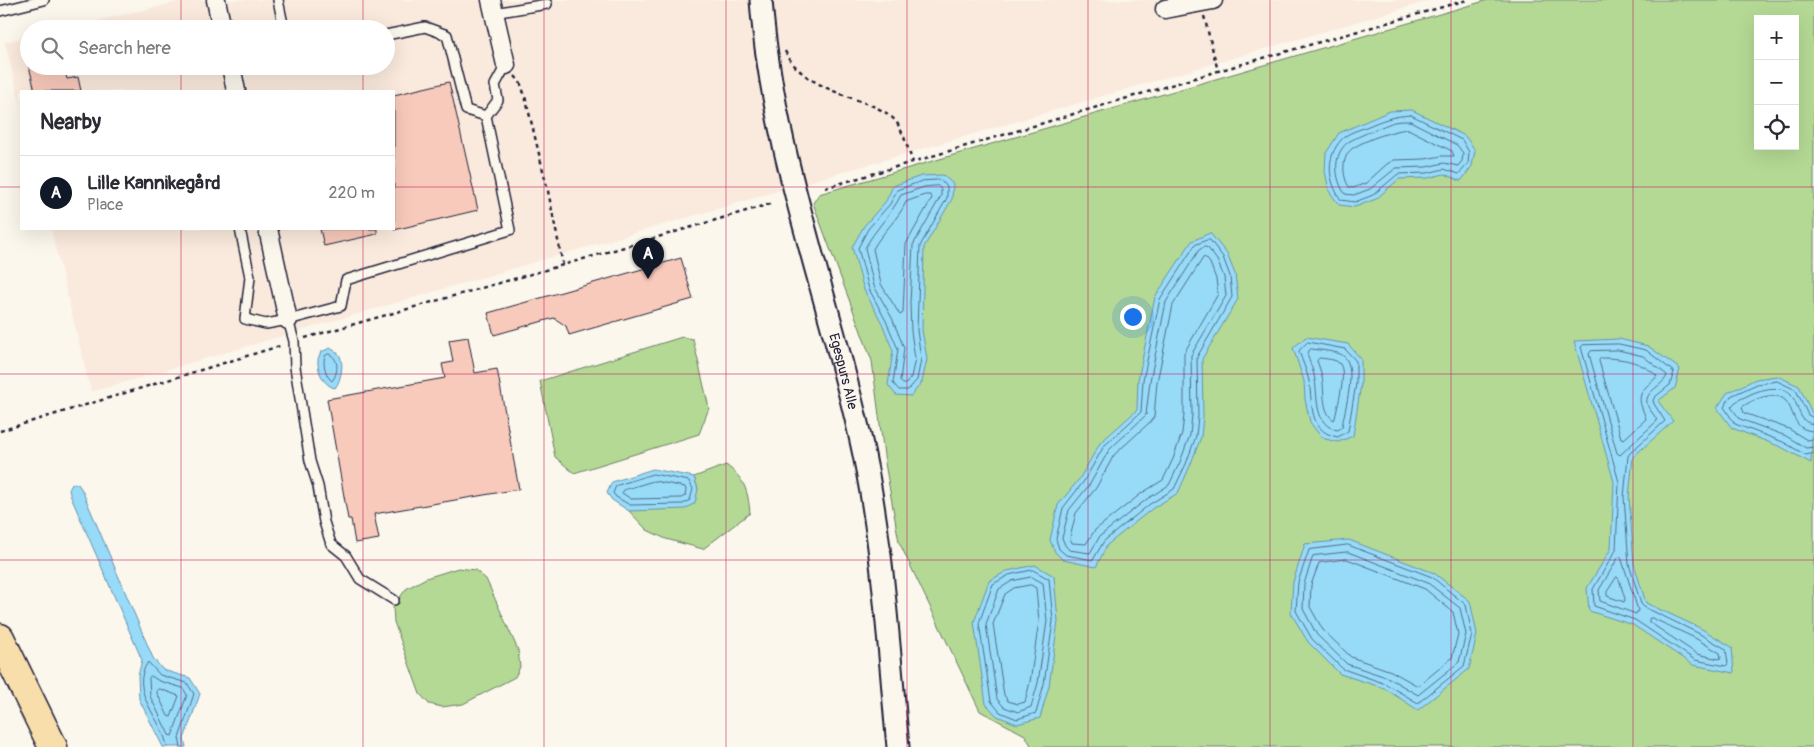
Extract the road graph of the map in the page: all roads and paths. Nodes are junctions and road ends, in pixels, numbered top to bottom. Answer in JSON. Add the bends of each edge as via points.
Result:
{"nodes":[{"id":1,"x":44,"y":0,"type":"edge"},
{"id":2,"x":216,"y":0,"type":"edge"},
{"id":3,"x":278,"y":0,"type":"edge"},
{"id":4,"x":761,"y":0,"type":"edge"},
{"id":5,"x":1467,"y":0,"type":"edge"},
{"id":6,"x":1201,"y":1,"type":"edge"},
{"id":7,"x":547,"y":4,"type":"dead end"},
{"id":8,"x":492,"y":7,"type":"edge"},
{"id":9,"x":1165,"y":9,"type":"dead end"},
{"id":10,"x":0,"y":11,"type":"edge"},
{"id":11,"x":220,"y":20,"type":"edge"},
{"id":12,"x":282,"y":20,"type":"edge"},
{"id":13,"x":395,"y":34,"type":"edge"},
{"id":14,"x":784,"y":49,"type":"dead end"},
{"id":15,"x":506,"y":65,"type":"junction"},
{"id":16,"x":1218,"y":71,"type":"junction"},
{"id":17,"x":232,"y":75,"type":"edge"},
{"id":18,"x":236,"y":90,"type":"edge"},
{"id":19,"x":486,"y":116,"type":"junction"},
{"id":20,"x":913,"y":162,"type":"junction"},
{"id":21,"x":825,"y":188,"type":"dead end"},
{"id":22,"x":770,"y":204,"type":"dead end"},
{"id":23,"x":240,"y":230,"type":"edge"},
{"id":24,"x":268,"y":230,"type":"edge"},
{"id":25,"x":563,"y":265,"type":"junction"},
{"id":26,"x":288,"y":320,"type":"junction"},
{"id":27,"x":294,"y":341,"type":"junction"},
{"id":28,"x":0,"y":431,"type":"edge"},
{"id":29,"x":394,"y":600,"type":"dead end"},
{"id":30,"x":0,"y":638,"type":"edge"},
{"id":31,"x":52,"y":747,"type":"edge"},
{"id":32,"x":898,"y":747,"type":"edge"}],
"edges":[{"from":1,"to":10,"type":"lane"},
{"from":2,"to":11,"type":"street"},
{"from":3,"to":12,"type":"lane"},
{"from":4,"to":32,"type":"street","name":"Egespurs Alle","via":[[782,134],[862,445],[884,594]]},
{"from":5,"to":16,"type":"path"},
{"from":6,"to":9,"type":"street"},
{"from":6,"to":16,"type":"path"},
{"from":7,"to":8,"type":"lane"},
{"from":8,"to":15,"type":"street"},
{"from":13,"to":19,"type":"lane","via":[[425,27],[447,35],[466,110]]},
{"from":14,"to":20,"type":"path","via":[[790,61],[804,75],[882,110],[897,122]]},
{"from":15,"to":19,"type":"lane","via":[[495,85],[498,100]]},
{"from":15,"to":25,"type":"path","via":[[520,82],[525,96]]},
{"from":16,"to":20,"type":"path"},
{"from":17,"to":18,"type":"street"},
{"from":19,"to":26,"type":"lane","via":[[510,230],[346,280],[341,306]]},
{"from":20,"to":21,"type":"path"},
{"from":22,"to":25,"type":"path"},
{"from":23,"to":26,"type":"lane","via":[[250,277],[245,320],[266,324]]},
{"from":24,"to":26,"type":"street"},
{"from":25,"to":27,"type":"path"},
{"from":26,"to":27,"type":"lane"},
{"from":27,"to":28,"type":"path"},
{"from":27,"to":29,"type":"lane","via":[[309,452],[331,544],[346,556],[360,579]]},
{"from":30,"to":31,"type":"highway"}]}
